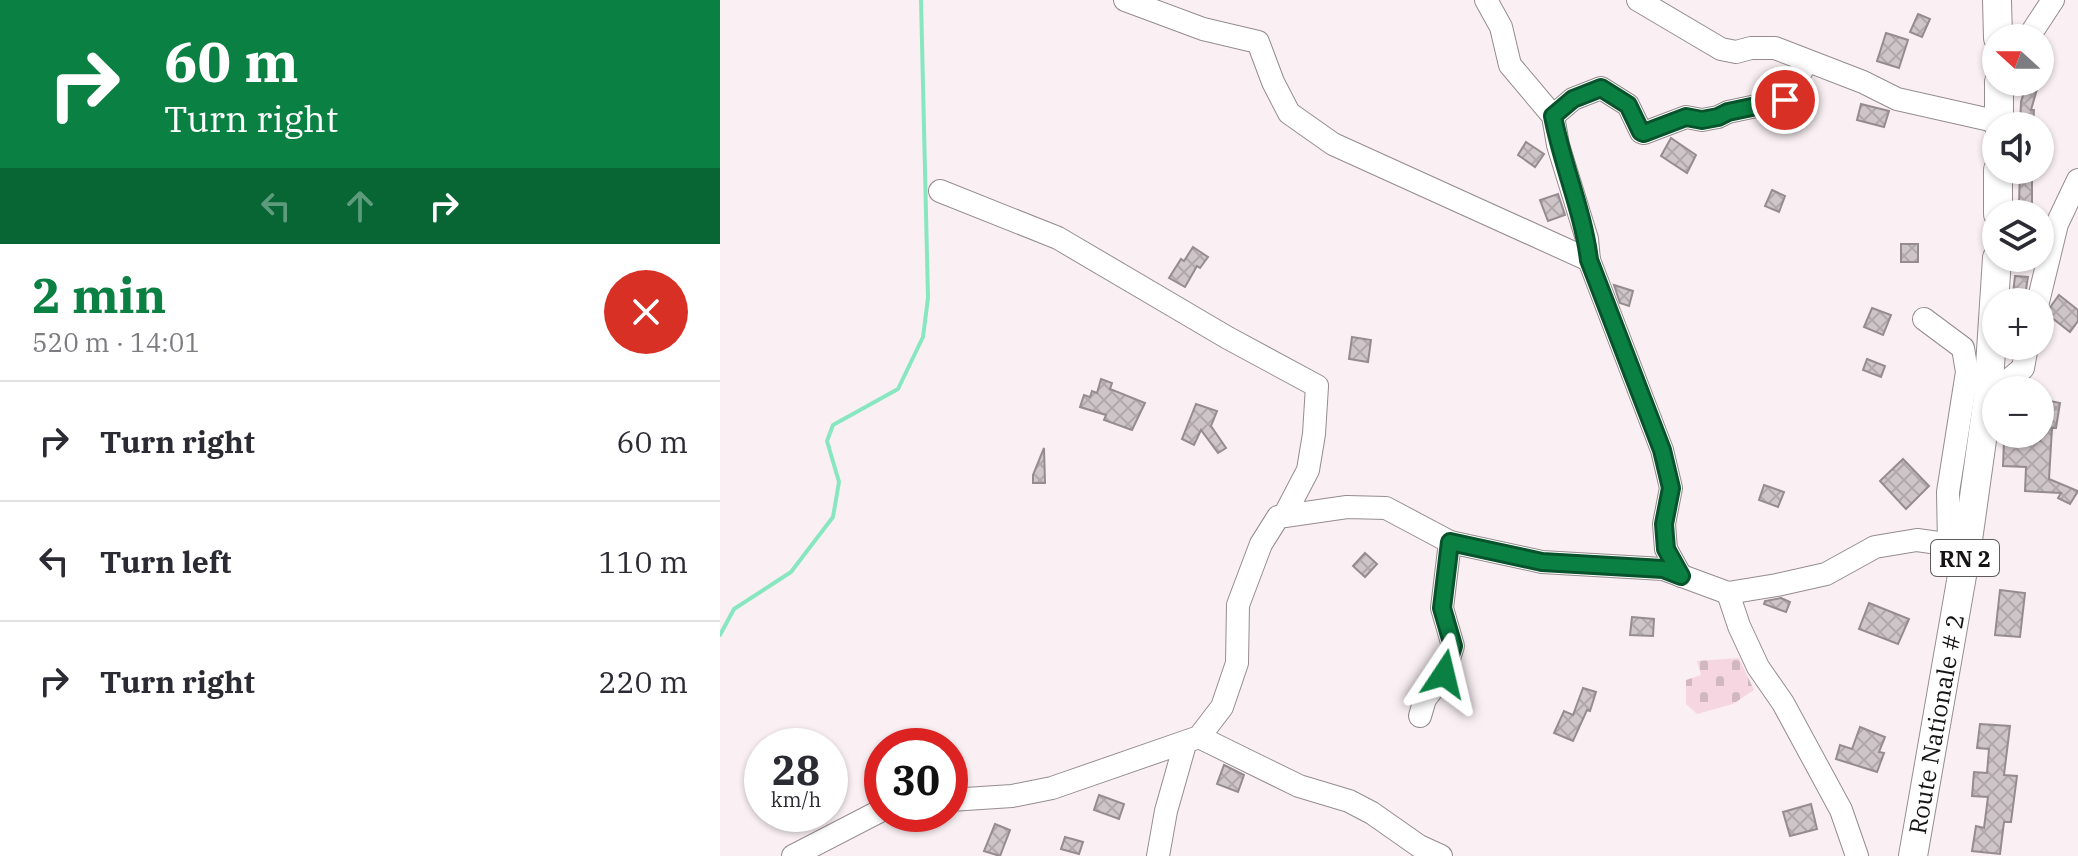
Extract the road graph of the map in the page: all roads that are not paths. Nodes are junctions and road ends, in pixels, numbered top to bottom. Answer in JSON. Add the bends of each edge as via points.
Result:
{"nodes":[{"id":1,"x":1125,"y":0,"type":"edge"},
{"id":2,"x":1486,"y":0,"type":"edge"},
{"id":3,"x":1638,"y":0,"type":"edge"},
{"id":4,"x":1997,"y":0,"type":"edge"},
{"id":5,"x":2053,"y":0,"type":"edge"},
{"id":6,"x":1998,"y":24,"type":"edge"},
{"id":7,"x":2037,"y":24,"type":"edge"},
{"id":8,"x":1807,"y":61,"type":"junction"},
{"id":9,"x":1553,"y":116,"type":"junction"},
{"id":10,"x":1982,"y":120,"type":"edge"},
{"id":11,"x":2078,"y":180,"type":"edge"},
{"id":12,"x":940,"y":191,"type":"dead end"},
{"id":13,"x":1589,"y":260,"type":"junction"},
{"id":14,"x":1997,"y":272,"type":"edge"},
{"id":15,"x":2041,"y":288,"type":"edge"},
{"id":16,"x":1924,"y":319,"type":"dead end"},
{"id":17,"x":2024,"y":360,"type":"edge"},
{"id":18,"x":1994,"y":376,"type":"edge"},
{"id":19,"x":2014,"y":376,"type":"edge"},
{"id":20,"x":1982,"y":444,"type":"edge"},
{"id":21,"x":1284,"y":516,"type":"junction"},
{"id":22,"x":1450,"y":542,"type":"junction"},
{"id":23,"x":1958,"y":546,"type":"junction"},
{"id":24,"x":1681,"y":576,"type":"junction"},
{"id":25,"x":1728,"y":593,"type":"junction"},
{"id":26,"x":1420,"y":716,"type":"dead end"},
{"id":27,"x":1192,"y":740,"type":"junction"},
{"id":28,"x":968,"y":799,"type":"edge"},
{"id":29,"x":864,"y":819,"type":"edge"},
{"id":30,"x":793,"y":856,"type":"edge"},
{"id":31,"x":1158,"y":856,"type":"edge"},
{"id":32,"x":1441,"y":856,"type":"edge"},
{"id":33,"x":1857,"y":856,"type":"edge"},
{"id":34,"x":1913,"y":856,"type":"edge"}],
"edges":[{"from":1,"to":13,"type":"street","via":[[1203,29],[1258,42],[1289,113],[1333,144]]},
{"from":2,"to":9,"type":"street","via":[[1501,27],[1510,65]]},
{"from":3,"to":8,"type":"street","via":[[1721,49],[1775,48]]},
{"from":4,"to":6,"type":"main road"},
{"from":5,"to":7,"type":"street"},
{"from":8,"to":9,"type":"street","via":[[1785,100],[1718,117],[1686,117],[1644,133],[1628,105],[1601,88],[1573,99]]},
{"from":8,"to":10,"type":"street","via":[[1897,99]]},
{"from":9,"to":13,"type":"street"},
{"from":11,"to":15,"type":"street","via":[[2057,224]]},
{"from":12,"to":21,"type":"street","via":[[1058,238],[1317,386],[1308,470]]},
{"from":13,"to":24,"type":"street","via":[[1662,450],[1671,488],[1664,524],[1666,549]]},
{"from":14,"to":18,"type":"main road","name":"Route Nationale # 2","number":"RN 2"},
{"from":16,"to":23,"type":"street","via":[[1963,348],[1967,372],[1948,492]]},
{"from":17,"to":19,"type":"street"},
{"from":20,"to":23,"type":"main road","name":"Route Nationale # 2","number":"RN 2"},
{"from":21,"to":22,"type":"street","via":[[1347,507],[1386,508]]},
{"from":21,"to":27,"type":"street","via":[[1278,517],[1261,544],[1238,605],[1237,663],[1222,707]]},
{"from":22,"to":24,"type":"street","via":[[1542,562],[1663,569]]},
{"from":22,"to":26,"type":"street","via":[[1442,608],[1453,646]]},
{"from":23,"to":25,"type":"street","via":[[1917,540],[1875,547],[1826,574]]},
{"from":23,"to":34,"type":"main road","name":"Route Nationale # 2","number":"RN 2"},
{"from":24,"to":25,"type":"street"},
{"from":25,"to":33,"type":"street","via":[[1758,667],[1841,810]]},
{"from":27,"to":28,"type":"street","via":[[1052,788]]},
{"from":27,"to":31,"type":"street"},
{"from":27,"to":32,"type":"street","via":[[1299,786],[1349,801]]},
{"from":29,"to":30,"type":"street"}]}
